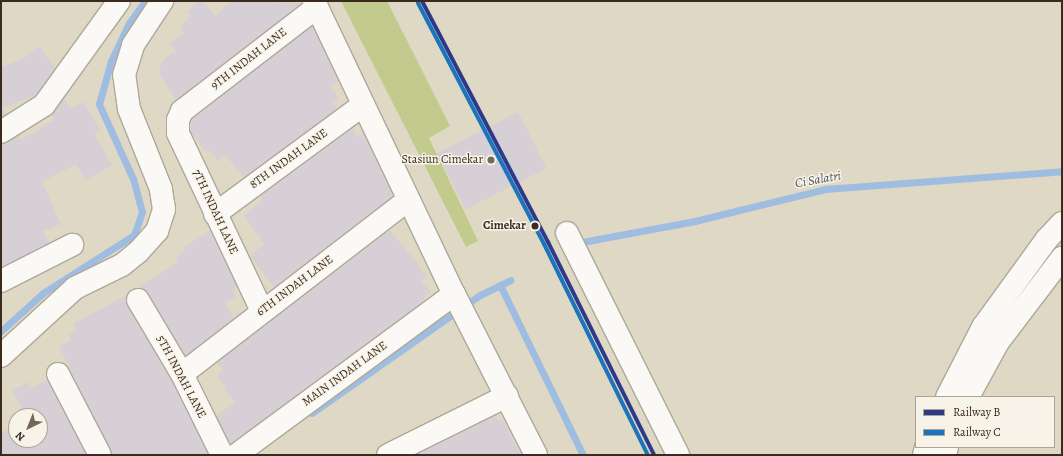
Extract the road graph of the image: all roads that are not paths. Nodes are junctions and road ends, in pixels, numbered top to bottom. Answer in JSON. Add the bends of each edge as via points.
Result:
{"nodes":[{"id":1,"x":119,"y":1,"type":"edge"},
{"id":2,"x":162,"y":1,"type":"edge"},
{"id":3,"x":315,"y":4,"type":"edge"},
{"id":4,"x":363,"y":105,"type":"junction"},
{"id":5,"x":182,"y":111,"type":"joint"},
{"id":6,"x":1,"y":132,"type":"edge"},
{"id":7,"x":408,"y":200,"type":"junction"},
{"id":8,"x":215,"y":214,"type":"junction"},
{"id":9,"x":1062,"y":223,"type":"edge"},
{"id":10,"x":568,"y":233,"type":"dead end"},
{"id":11,"x":72,"y":245,"type":"dead end"},
{"id":12,"x":1062,"y":258,"type":"edge"},
{"id":13,"x":1,"y":281,"type":"edge"},
{"id":14,"x":454,"y":295,"type":"junction"},
{"id":15,"x":138,"y":300,"type":"dead end"},
{"id":16,"x":262,"y":311,"type":"junction"},
{"id":17,"x":1,"y":356,"type":"edge"},
{"id":18,"x":58,"y":374,"type":"dead end"},
{"id":19,"x":182,"y":374,"type":"junction"},
{"id":20,"x":507,"y":396,"type":"junction"},
{"id":21,"x":947,"y":396,"type":"edge"},
{"id":22,"x":969,"y":396,"type":"edge"},
{"id":23,"x":418,"y":448,"type":"edge"},
{"id":24,"x":100,"y":455,"type":"edge"},
{"id":25,"x":222,"y":455,"type":"edge"},
{"id":26,"x":236,"y":455,"type":"edge"},
{"id":27,"x":388,"y":455,"type":"edge"},
{"id":28,"x":536,"y":455,"type":"edge"},
{"id":29,"x":678,"y":455,"type":"edge"}],
"edges":[{"from":1,"to":6,"type":"street","via":[[44,105]]},
{"from":2,"to":17,"type":"street","via":[[133,45],[124,75],[129,109],[161,188],[164,209],[157,231],[139,252],[122,265],[75,288]]},
{"from":3,"to":4,"type":"street"},
{"from":3,"to":5,"type":"street","name":"9TH INDAH LANE"},
{"from":4,"to":7,"type":"street"},
{"from":4,"to":8,"type":"street","name":"8TH INDAH LANE"},
{"from":5,"to":8,"type":"street","name":"7TH INDAH LANE","via":[[178,133]]},
{"from":7,"to":14,"type":"street"},
{"from":7,"to":16,"type":"street","name":"6TH INDAH LANE"},
{"from":8,"to":16,"type":"street","name":"7TH INDAH LANE"},
{"from":9,"to":21,"type":"street","via":[[1047,239],[983,327]]},
{"from":10,"to":29,"type":"street"},
{"from":11,"to":13,"type":"street"},
{"from":12,"to":22,"type":"street","via":[[998,342]]},
{"from":14,"to":20,"type":"street"},
{"from":14,"to":26,"type":"street","name":"MAIN INDAH LANE"},
{"from":15,"to":19,"type":"street","name":"5TH INDAH LANE"},
{"from":16,"to":19,"type":"street","name":"6TH INDAH LANE"},
{"from":18,"to":24,"type":"street"},
{"from":19,"to":25,"type":"street","name":"5TH INDAH LANE"},
{"from":20,"to":23,"type":"street"},
{"from":20,"to":28,"type":"street"},
{"from":23,"to":27,"type":"street"}]}
